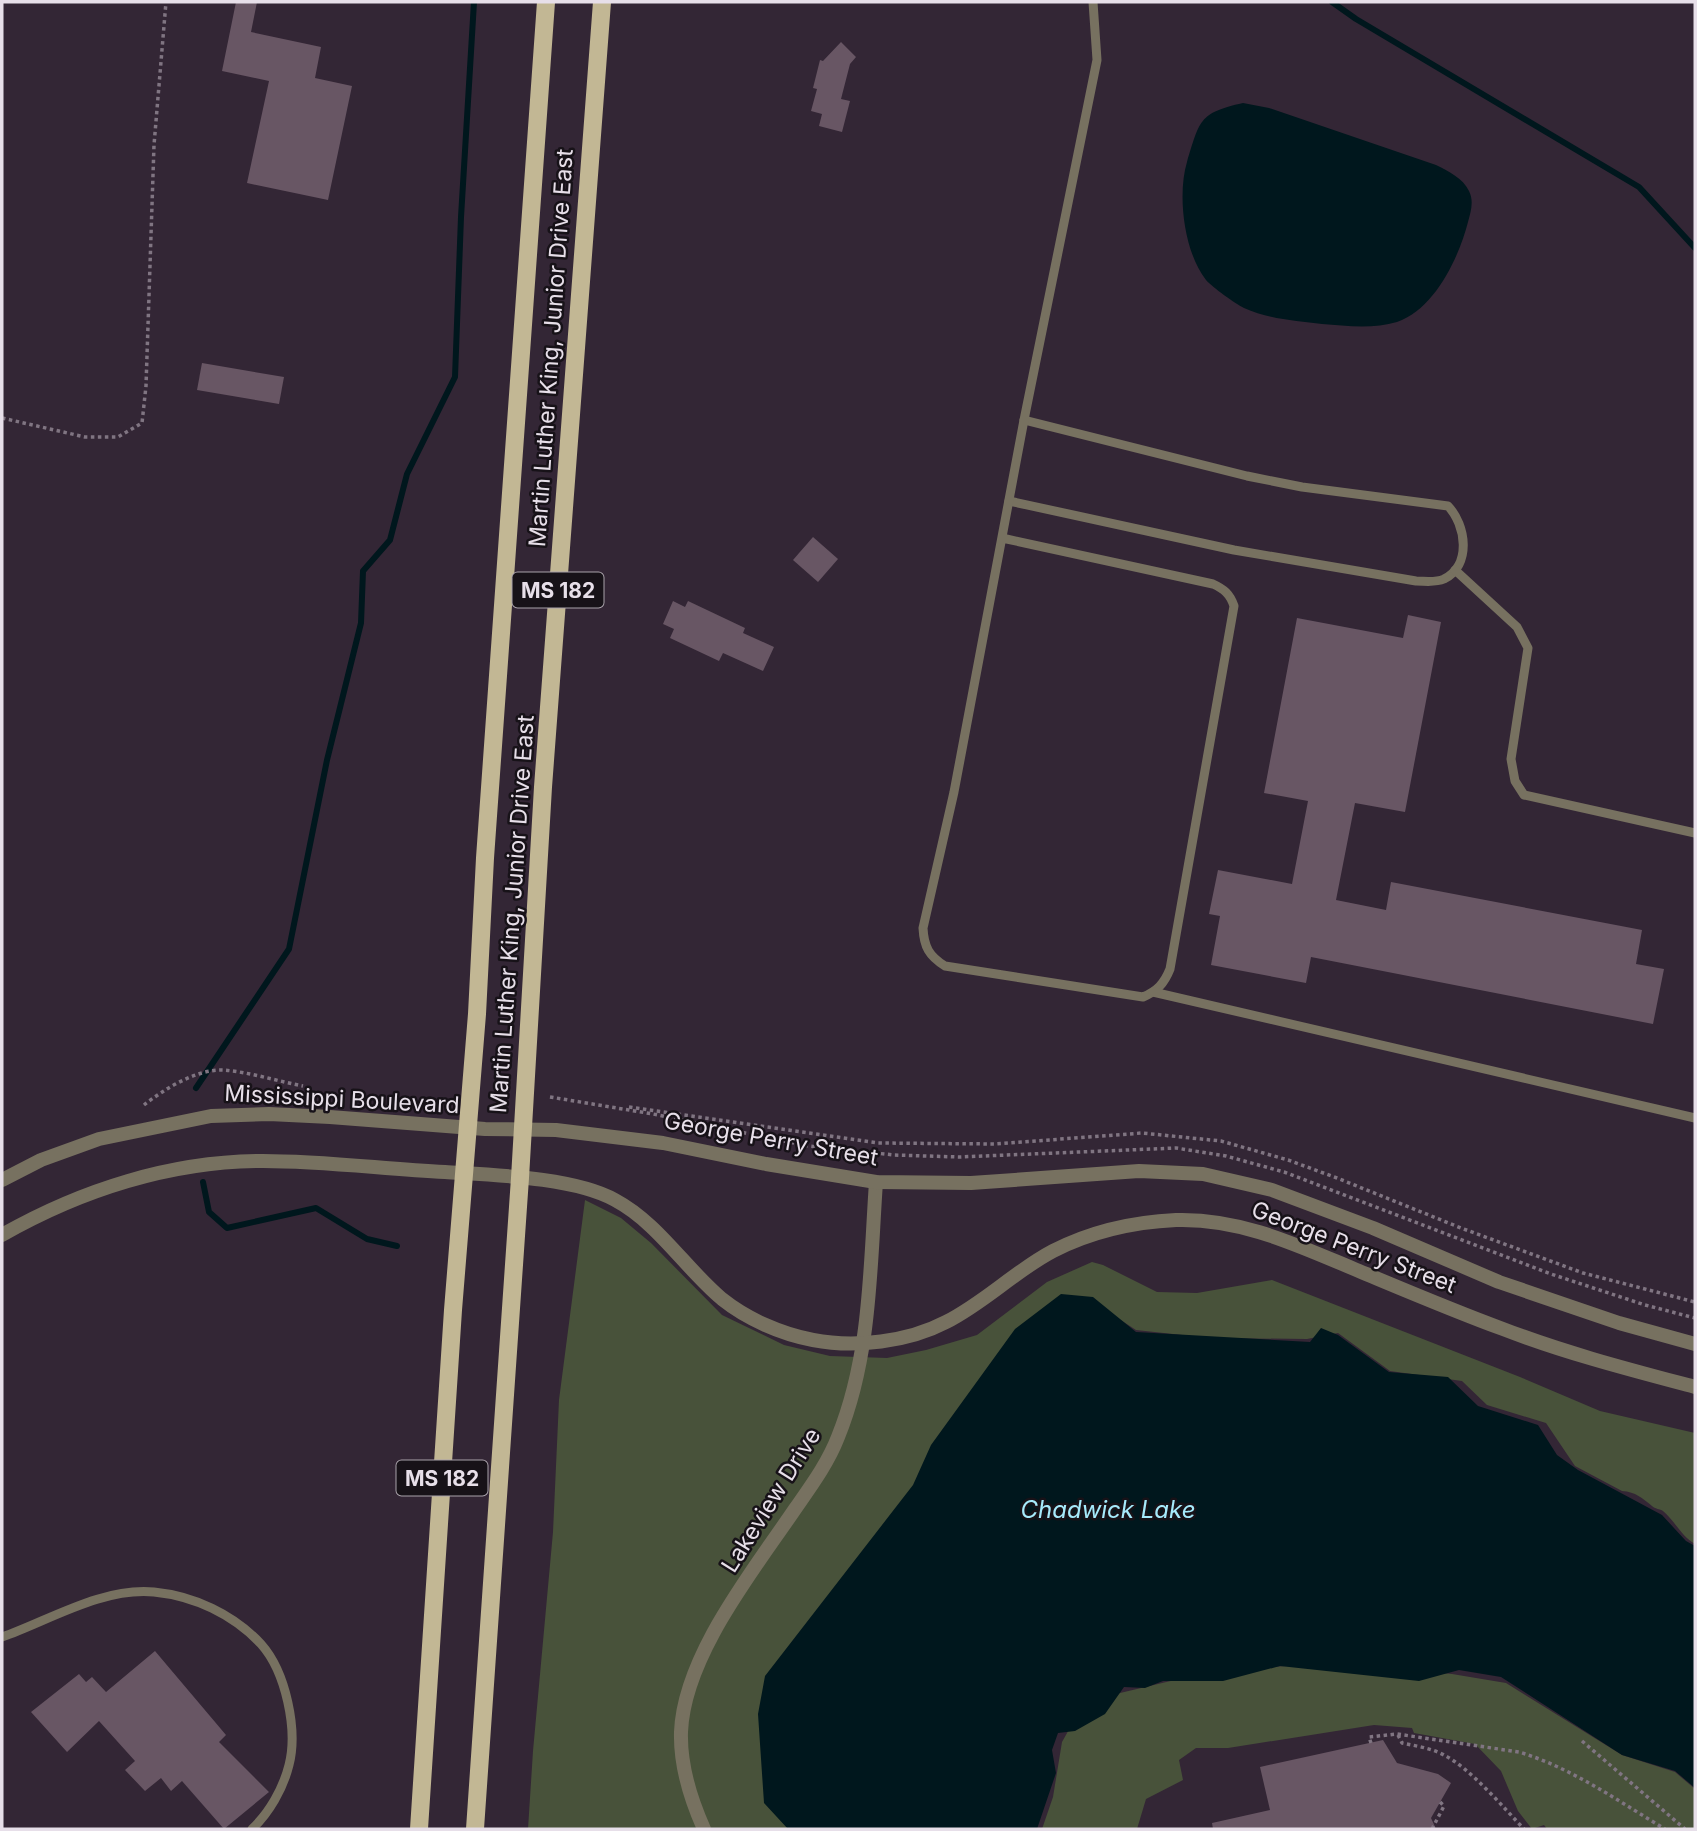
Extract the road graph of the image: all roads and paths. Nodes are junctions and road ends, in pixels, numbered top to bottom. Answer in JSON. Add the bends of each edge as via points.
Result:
{"nodes":[{"id":1,"x":166,"y":2,"type":"edge"},
{"id":2,"x":546,"y":2,"type":"edge"},
{"id":3,"x":602,"y":2,"type":"edge"},
{"id":4,"x":1093,"y":2,"type":"edge"},
{"id":5,"x":2,"y":418,"type":"edge"},
{"id":6,"x":1024,"y":420,"type":"junction"},
{"id":7,"x":1009,"y":501,"type":"junction"},
{"id":8,"x":1002,"y":538,"type":"junction"},
{"id":9,"x":1454,"y":570,"type":"junction"},
{"id":10,"x":1695,"y":833,"type":"edge"},
{"id":11,"x":1153,"y":992,"type":"junction"},
{"id":12,"x":303,"y":1086,"type":"dead end"},
{"id":13,"x":144,"y":1105,"type":"dead end"},
{"id":14,"x":1695,"y":1118,"type":"edge"},
{"id":15,"x":467,"y":1127,"type":"junction"},
{"id":16,"x":523,"y":1128,"type":"junction"},
{"id":17,"x":465,"y":1174,"type":"junction"},
{"id":18,"x":520,"y":1178,"type":"junction"},
{"id":19,"x":2,"y":1180,"type":"edge"},
{"id":20,"x":876,"y":1182,"type":"junction"},
{"id":21,"x":2,"y":1235,"type":"edge"},
{"id":22,"x":865,"y":1342,"type":"junction"},
{"id":23,"x":1695,"y":1344,"type":"edge"},
{"id":24,"x":1695,"y":1387,"type":"edge"},
{"id":25,"x":2,"y":1637,"type":"edge"},
{"id":26,"x":1397,"y":1734,"type":"junction"},
{"id":27,"x":1582,"y":1741,"type":"dead end"},
{"id":28,"x":1371,"y":1743,"type":"dead end"},
{"id":29,"x":1440,"y":1802,"type":"dead end"},
{"id":30,"x":252,"y":1829,"type":"edge"},
{"id":31,"x":419,"y":1829,"type":"edge"},
{"id":32,"x":475,"y":1829,"type":"edge"},
{"id":33,"x":704,"y":1829,"type":"edge"},
{"id":34,"x":1432,"y":1829,"type":"edge"},
{"id":35,"x":1524,"y":1829,"type":"edge"},
{"id":36,"x":1665,"y":1829,"type":"edge"},
{"id":37,"x":1685,"y":1829,"type":"edge"}],
"edges":[{"from":1,"to":5,"type":"path","via":[[154,145],[142,423],[118,437],[85,437]]},
{"from":2,"to":15,"type":"main road","name":"Martin Luther King, Junior Drive East","number":"MS 182"},
{"from":3,"to":16,"type":"main road","name":"Martin Luther King, Junior Drive East","number":"MS 182","via":[[543,788]]},
{"from":4,"to":6,"type":"lane","via":[[1097,61]]},
{"from":6,"to":7,"type":"lane"},
{"from":6,"to":9,"type":"lane","via":[[1261,479],[1448,506],[1464,533]]},
{"from":7,"to":8,"type":"lane"},
{"from":7,"to":9,"type":"lane","via":[[1234,550],[1416,580],[1444,579]]},
{"from":8,"to":11,"type":"lane","via":[[1213,584],[1223,588],[1234,606],[1170,969],[1165,982]]},
{"from":8,"to":11,"type":"lane","via":[[923,928],[924,946],[945,965],[1143,997]]},
{"from":9,"to":10,"type":"lane","via":[[1517,627],[1528,648],[1511,760],[1515,781],[1524,795]]},
{"from":11,"to":14,"type":"lane"},
{"from":12,"to":13,"type":"path","via":[[220,1070],[183,1080]]},
{"from":15,"to":16,"type":"street","name":"Mississippi Boulevard"},
{"from":15,"to":17,"type":"main road","name":"Martin Luther King, Junior Drive East","number":"MS 182"},
{"from":15,"to":19,"type":"street","name":"Mississippi Boulevard","via":[[317,1116],[211,1116],[99,1139]]},
{"from":16,"to":18,"type":"main road","name":"Martin Luther King, Junior Drive East","number":"MS 182"},
{"from":16,"to":20,"type":"street","name":"George Perry Street","via":[[663,1143]]},
{"from":17,"to":18,"type":"street"},
{"from":17,"to":21,"type":"street","via":[[262,1161],[219,1164],[159,1172],[98,1190],[34,1216]]},
{"from":17,"to":31,"type":"main road","name":"Martin Luther King, Junior Drive East","number":"MS 182"},
{"from":18,"to":22,"type":"street","name":"George Perry Street","via":[[585,1188],[628,1207],[720,1298],[772,1328],[814,1340]]},
{"from":18,"to":32,"type":"main road","name":"Martin Luther King, Junior Drive East","number":"MS 182"},
{"from":20,"to":22,"type":"street","name":"Lakeview Drive"},
{"from":20,"to":23,"type":"street","name":"George Perry Street","via":[[971,1183],[1139,1171],[1239,1181],[1373,1228],[1499,1282],[1619,1324]]},
{"from":22,"to":24,"type":"street","name":"George Perry Street","via":[[908,1337],[948,1321],[1031,1263],[1078,1239],[1151,1223],[1206,1221],[1275,1236],[1507,1331]]},
{"from":22,"to":33,"type":"street","name":"Lakeview Drive","via":[[855,1388],[830,1456],[723,1617],[694,1672],[681,1733],[692,1802]]},
{"from":25,"to":30,"type":"lane","via":[[66,1609],[151,1591],[188,1598],[231,1618],[262,1646],[280,1677],[292,1721],[289,1765],[275,1799]]},
{"from":26,"to":28,"type":"path","via":[[1369,1737]]},
{"from":26,"to":35,"type":"path","via":[[1402,1743],[1445,1755]]},
{"from":26,"to":36,"type":"path","via":[[1519,1752],[1559,1766]]},
{"from":27,"to":37,"type":"path"},
{"from":29,"to":34,"type":"path","via":[[1444,1805]]}]}
